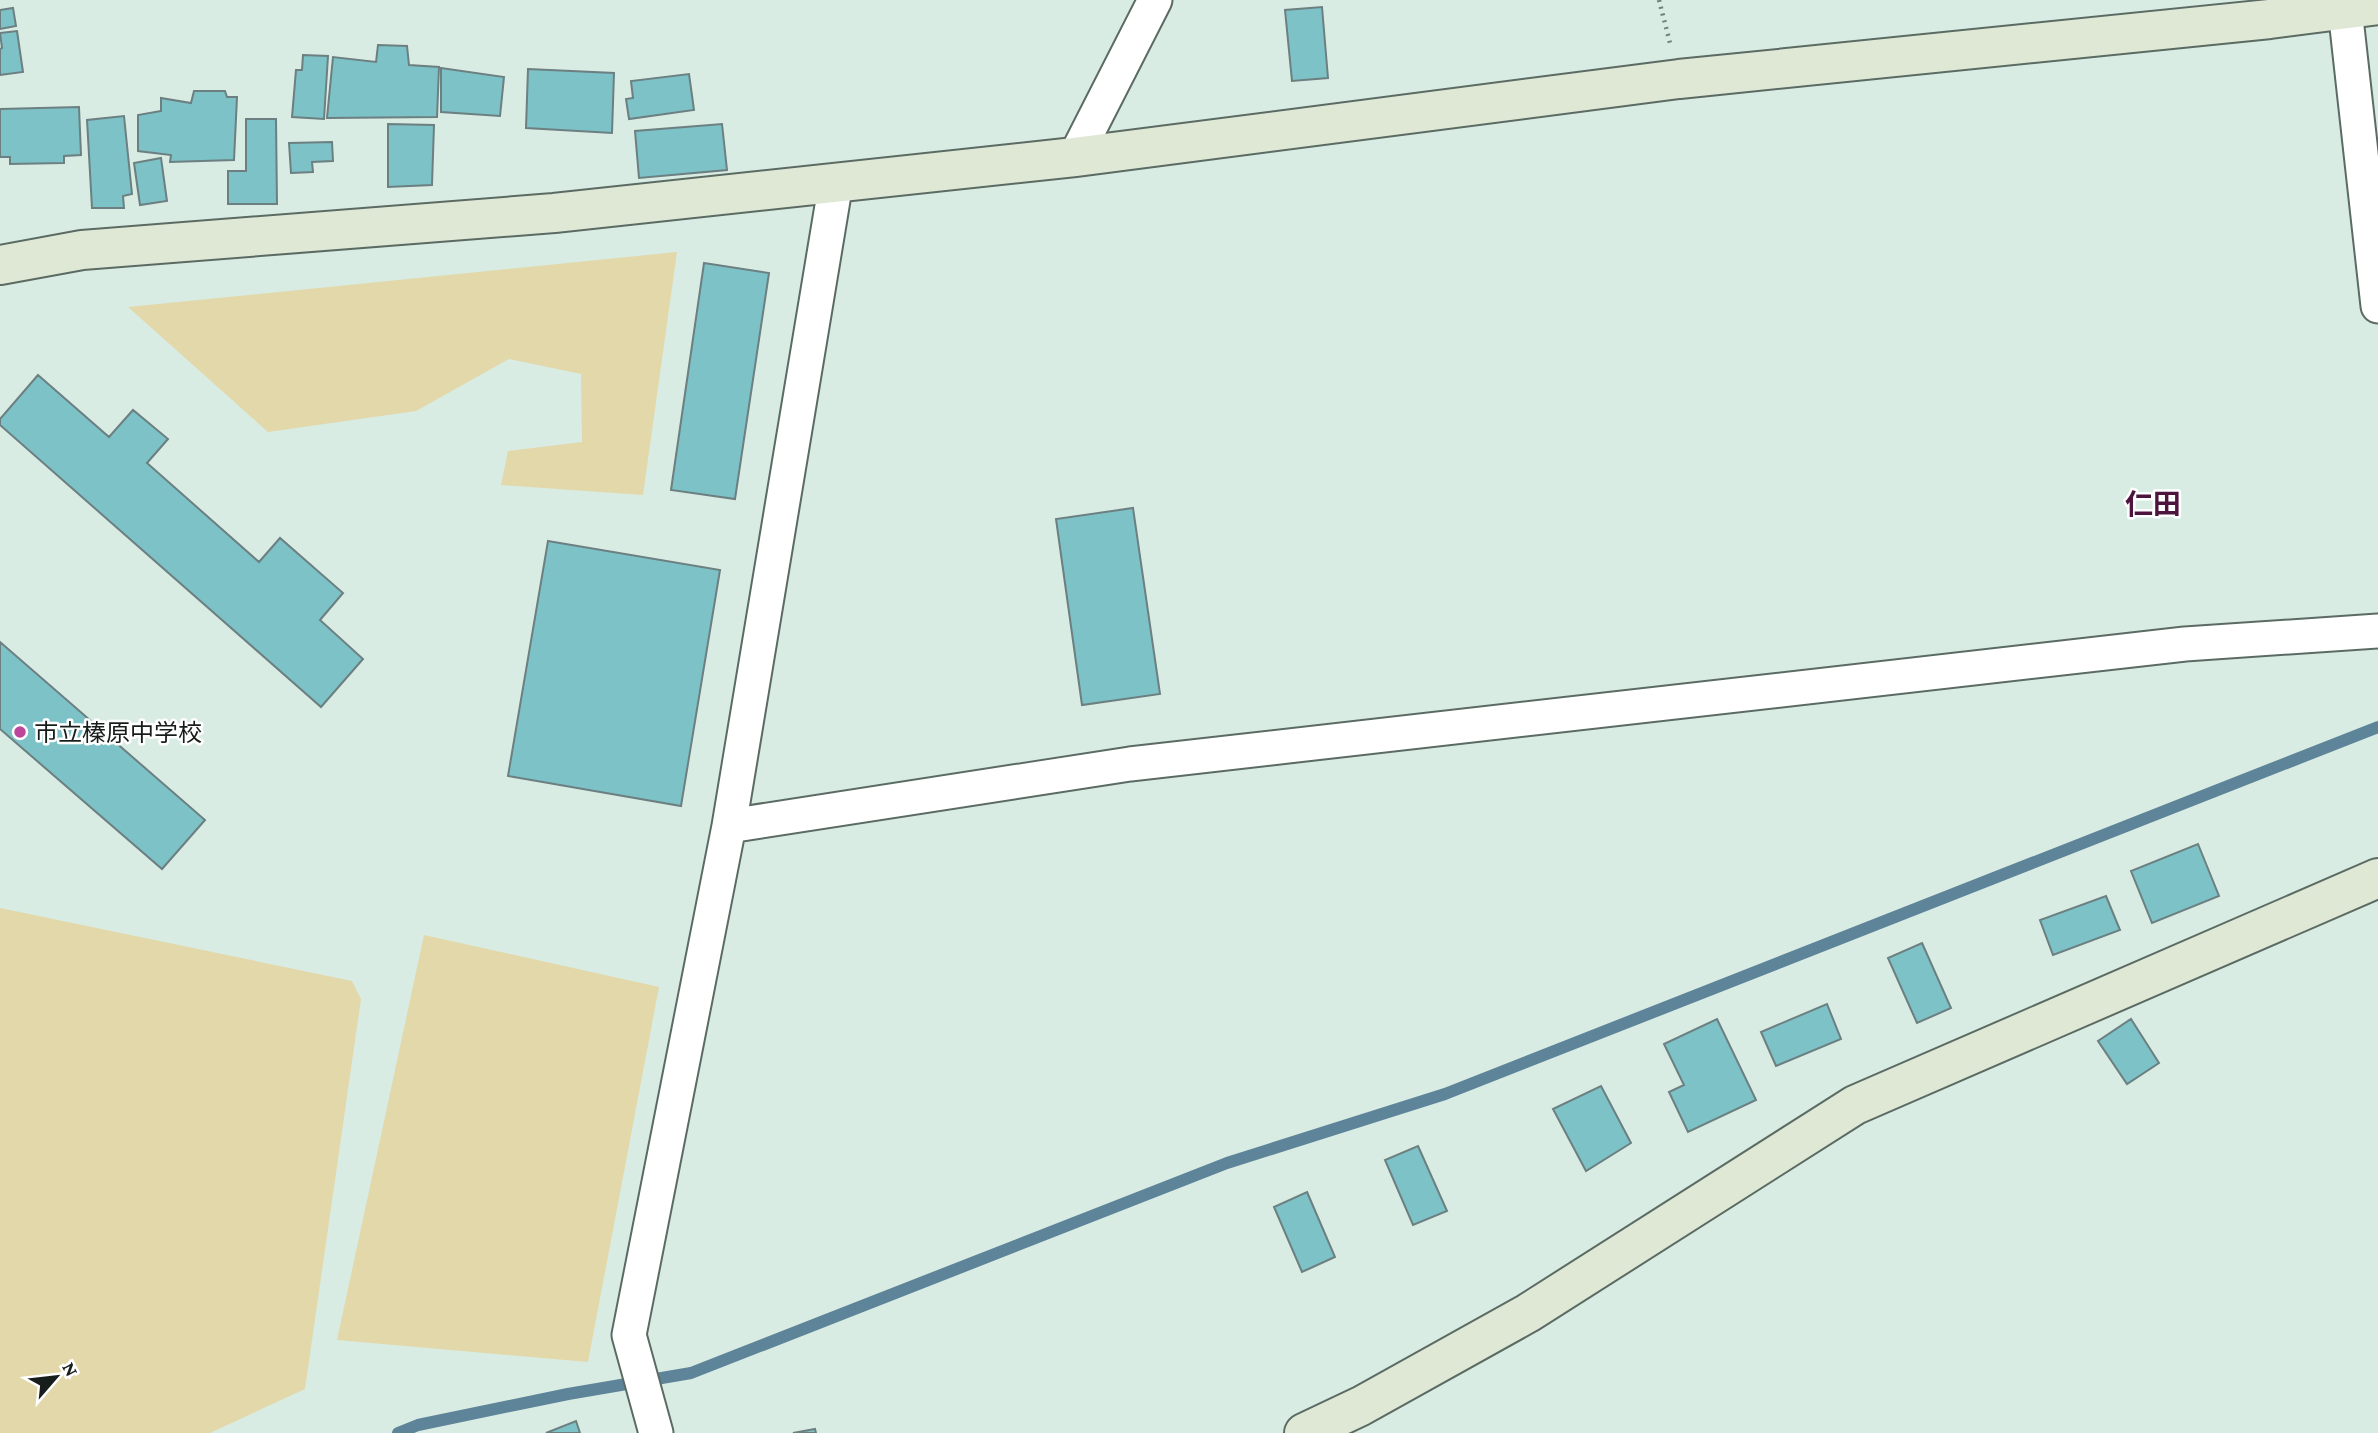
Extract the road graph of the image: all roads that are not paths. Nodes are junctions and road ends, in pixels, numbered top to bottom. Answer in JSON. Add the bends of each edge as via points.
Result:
{"nodes":[{"id":1,"x":1155,"y":0,"type":"edge"},
{"id":2,"x":2361,"y":7,"type":"edge"},
{"id":3,"x":1075,"y":157,"type":"junction"},
{"id":4,"x":836,"y":182,"type":"junction"},
{"id":5,"x":0,"y":265,"type":"edge"},
{"id":6,"x":2378,"y":306,"type":"edge"},
{"id":7,"x":2378,"y":631,"type":"edge"},
{"id":8,"x":729,"y":826,"type":"junction"},
{"id":9,"x":2378,"y":878,"type":"edge"},
{"id":10,"x":656,"y":1433,"type":"edge"},
{"id":11,"x":1304,"y":1433,"type":"edge"}],
"edges":[{"from":1,"to":3,"type":"street"},
{"from":2,"to":3,"type":"street","via":[[1679,79]]},
{"from":2,"to":6,"type":"street"},
{"from":3,"to":4,"type":"street"},
{"from":4,"to":5,"type":"street","via":[[554,213],[82,250]]},
{"from":4,"to":8,"type":"street"},
{"from":7,"to":8,"type":"street","via":[[2185,644],[1130,764]]},
{"from":8,"to":10,"type":"street","via":[[629,1335]]},
{"from":9,"to":11,"type":"street","via":[[1855,1104],[1528,1313]]}]}
